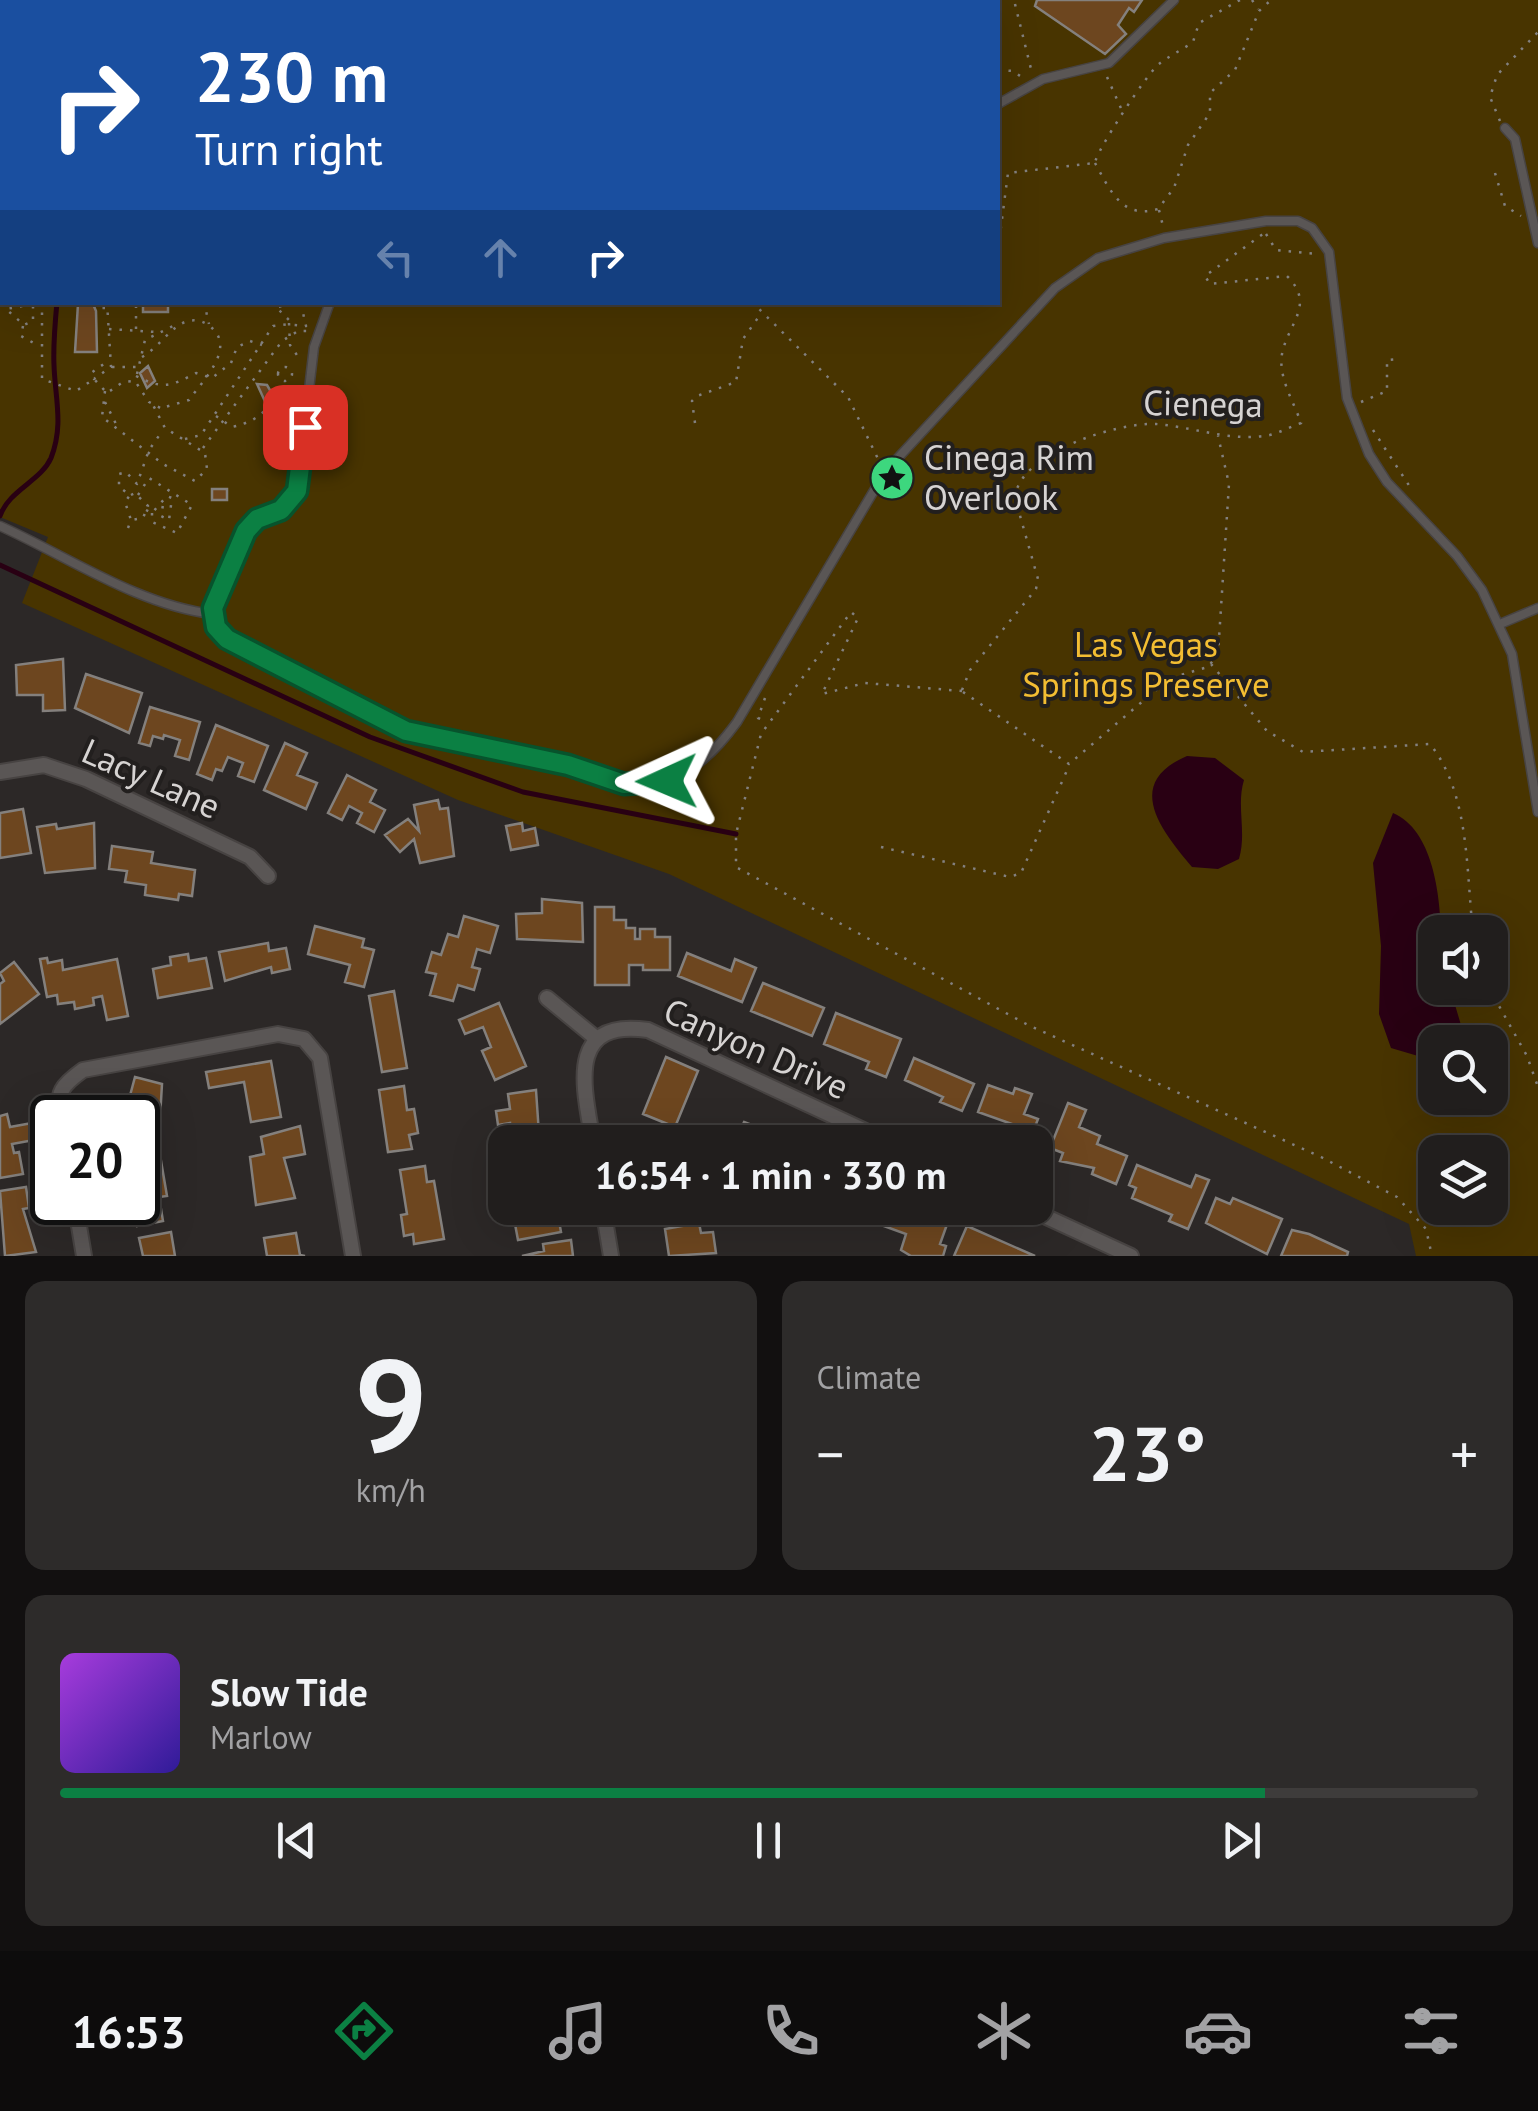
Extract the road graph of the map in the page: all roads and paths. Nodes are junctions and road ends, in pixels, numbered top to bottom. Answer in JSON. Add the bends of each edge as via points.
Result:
{"nodes":[{"id":1,"x":1174,"y":0,"type":"edge"},
{"id":2,"x":1240,"y":0,"type":"edge"},
{"id":3,"x":1252,"y":0,"type":"edge"},
{"id":4,"x":1271,"y":0,"type":"edge"},
{"id":5,"x":1015,"y":4,"type":"dead end"},
{"id":6,"x":1259,"y":10,"type":"junction"},
{"id":7,"x":1538,"y":32,"type":"edge"},
{"id":8,"x":1000,"y":70,"type":"edge"},
{"id":9,"x":1104,"y":71,"type":"dead end"},
{"id":10,"x":1032,"y":82,"type":"junction"},
{"id":11,"x":1000,"y":103,"type":"edge"},
{"id":12,"x":1124,"y":116,"type":"junction"},
{"id":13,"x":1506,"y":128,"type":"joint"},
{"id":14,"x":1095,"y":162,"type":"junction"},
{"id":15,"x":1495,"y":174,"type":"dead end"},
{"id":16,"x":1158,"y":208,"type":"junction"},
{"id":17,"x":1533,"y":218,"type":"junction"},
{"id":18,"x":1266,"y":220,"type":"junction"},
{"id":19,"x":1174,"y":227,"type":"dead end"},
{"id":20,"x":1265,"y":232,"type":"junction"},
{"id":21,"x":1000,"y":234,"type":"edge"},
{"id":22,"x":1538,"y":242,"type":"edge"},
{"id":23,"x":1320,"y":254,"type":"dead end"},
{"id":24,"x":42,"y":305,"type":"edge"},
{"id":25,"x":107,"y":305,"type":"edge"},
{"id":26,"x":136,"y":305,"type":"edge"},
{"id":27,"x":204,"y":305,"type":"edge"},
{"id":28,"x":276,"y":305,"type":"edge"},
{"id":29,"x":301,"y":305,"type":"edge"},
{"id":30,"x":329,"y":305,"type":"edge"},
{"id":31,"x":754,"y":305,"type":"edge"},
{"id":32,"x":33,"y":306,"type":"joint"},
{"id":33,"x":761,"y":314,"type":"junction"},
{"id":34,"x":33,"y":320,"type":"junction"},
{"id":35,"x":289,"y":322,"type":"junction"},
{"id":36,"x":42,"y":324,"type":"junction"},
{"id":37,"x":24,"y":325,"type":"junction"},
{"id":38,"x":179,"y":325,"type":"junction"},
{"id":39,"x":210,"y":325,"type":"junction"},
{"id":40,"x":136,"y":329,"type":"junction"},
{"id":41,"x":108,"y":330,"type":"junction"},
{"id":42,"x":270,"y":331,"type":"junction"},
{"id":43,"x":156,"y":332,"type":"junction"},
{"id":44,"x":317,"y":332,"type":"junction"},
{"id":45,"x":290,"y":336,"type":"junction"},
{"id":46,"x":282,"y":341,"type":"junction"},
{"id":47,"x":39,"y":346,"type":"junction"},
{"id":48,"x":263,"y":346,"type":"junction"},
{"id":49,"x":273,"y":355,"type":"junction"},
{"id":50,"x":142,"y":357,"type":"junction"},
{"id":51,"x":1398,"y":359,"type":"dead end"},
{"id":52,"x":108,"y":360,"type":"junction"},
{"id":53,"x":312,"y":364,"type":"junction"},
{"id":54,"x":111,"y":367,"type":"junction"},
{"id":55,"x":138,"y":368,"type":"junction"},
{"id":56,"x":242,"y":376,"type":"junction"},
{"id":57,"x":205,"y":377,"type":"junction"},
{"id":58,"x":136,"y":378,"type":"junction"},
{"id":59,"x":94,"y":379,"type":"junction"},
{"id":60,"x":286,"y":380,"type":"dead end"},
{"id":61,"x":253,"y":383,"type":"junction"},
{"id":62,"x":235,"y":386,"type":"junction"},
{"id":63,"x":105,"y":392,"type":"junction"},
{"id":64,"x":245,"y":393,"type":"junction"},
{"id":65,"x":105,"y":402,"type":"junction"},
{"id":66,"x":153,"y":404,"type":"junction"},
{"id":67,"x":118,"y":407,"type":"dead end"},
{"id":68,"x":160,"y":408,"type":"junction"},
{"id":69,"x":166,"y":411,"type":"dead end"},
{"id":70,"x":112,"y":413,"type":"junction"},
{"id":71,"x":214,"y":415,"type":"junction"},
{"id":72,"x":1366,"y":416,"type":"dead end"},
{"id":73,"x":226,"y":422,"type":"junction"},
{"id":74,"x":694,"y":423,"type":"dead end"},
{"id":75,"x":206,"y":427,"type":"junction"},
{"id":76,"x":118,"y":428,"type":"junction"},
{"id":77,"x":165,"y":428,"type":"junction"},
{"id":78,"x":1372,"y":429,"type":"dead end"},
{"id":79,"x":1218,"y":434,"type":"junction"},
{"id":80,"x":217,"y":436,"type":"junction"},
{"id":81,"x":185,"y":439,"type":"junction"},
{"id":82,"x":202,"y":450,"type":"junction"},
{"id":83,"x":148,"y":453,"type":"junction"},
{"id":84,"x":883,"y":468,"type":"dead end"},
{"id":85,"x":137,"y":484,"type":"junction"},
{"id":86,"x":137,"y":494,"type":"junction"},
{"id":87,"x":130,"y":496,"type":"junction"},
{"id":88,"x":163,"y":504,"type":"junction"},
{"id":89,"x":146,"y":510,"type":"junction"},
{"id":90,"x":152,"y":514,"type":"junction"},
{"id":91,"x":161,"y":514,"type":"junction"},
{"id":92,"x":131,"y":520,"type":"junction"},
{"id":93,"x":1424,"y":520,"type":"junction"},
{"id":94,"x":0,"y":526,"type":"edge"},
{"id":95,"x":128,"y":528,"type":"dead end"},
{"id":96,"x":1538,"y":608,"type":"edge"},
{"id":97,"x":212,"y":614,"type":"junction"},
{"id":98,"x":1500,"y":624,"type":"junction"},
{"id":99,"x":1210,"y":663,"type":"junction"},
{"id":100,"x":763,"y":690,"type":"dead end"},
{"id":101,"x":962,"y":691,"type":"junction"},
{"id":102,"x":768,"y":723,"type":"junction"},
{"id":103,"x":1069,"y":764,"type":"junction"},
{"id":104,"x":0,"y":772,"type":"edge"},
{"id":105,"x":1538,"y":812,"type":"edge"},
{"id":106,"x":881,"y":847,"type":"dead end"},
{"id":107,"x":268,"y":876,"type":"dead end"},
{"id":108,"x":1471,"y":915,"type":"edge"},
{"id":109,"x":547,"y":998,"type":"dead end"},
{"id":110,"x":1499,"y":1005,"type":"edge"},
{"id":111,"x":598,"y":1038,"type":"junction"},
{"id":112,"x":1538,"y":1087,"type":"edge"},
{"id":113,"x":58,"y":1095,"type":"edge"},
{"id":114,"x":590,"y":1125,"type":"edge"},
{"id":115,"x":852,"y":1125,"type":"edge"},
{"id":116,"x":1053,"y":1220,"type":"edge"},
{"id":117,"x":78,"y":1225,"type":"edge"},
{"id":118,"x":606,"y":1225,"type":"edge"},
{"id":119,"x":84,"y":1256,"type":"edge"},
{"id":120,"x":353,"y":1256,"type":"edge"},
{"id":121,"x":611,"y":1256,"type":"edge"},
{"id":122,"x":1131,"y":1256,"type":"edge"},
{"id":123,"x":1432,"y":1256,"type":"edge"}],
"edges":[{"from":1,"to":10,"type":"lane","via":[[1109,63]]},
{"from":2,"to":12,"type":"path","via":[[1199,23],[1193,42],[1157,65]]},
{"from":3,"to":6,"type":"path"},
{"from":4,"to":6,"type":"path"},
{"from":5,"to":10,"type":"path"},
{"from":6,"to":16,"type":"path","via":[[1235,70],[1210,93],[1210,113]]},
{"from":7,"to":13,"type":"path","via":[[1497,76],[1490,96]]},
{"from":8,"to":10,"type":"path"},
{"from":9,"to":12,"type":"path"},
{"from":10,"to":11,"type":"lane"},
{"from":12,"to":14,"type":"path","via":[[1099,144]]},
{"from":13,"to":17,"type":"lane","via":[[1515,139]]},
{"from":14,"to":16,"type":"path","via":[[1126,208]]},
{"from":14,"to":21,"type":"path","via":[[1008,172]]},
{"from":15,"to":17,"type":"path","via":[[1505,206]]},
{"from":16,"to":19,"type":"path","via":[[1164,230]]},
{"from":17,"to":22,"type":"lane"},
{"from":18,"to":20,"type":"path"},
{"from":18,"to":93,"type":"lane","via":[[1312,228],[1329,252],[1354,417],[1387,482]]},
{"from":18,"to":97,"type":"lane","via":[[1117,251],[1085,266],[1035,307],[886,472],[722,742],[694,770],[667,781],[624,784],[568,765],[406,731],[254,657],[227,639]]},
{"from":20,"to":23,"type":"path","via":[[1276,250]]},
{"from":20,"to":79,"type":"path","name":"Cienega","via":[[1205,276],[1210,284],[1287,276],[1298,287],[1302,304],[1282,356],[1300,422],[1266,436]]},
{"from":24,"to":36,"type":"path"},
{"from":25,"to":41,"type":"path"},
{"from":26,"to":40,"type":"path"},
{"from":27,"to":39,"type":"path"},
{"from":28,"to":35,"type":"path"},
{"from":29,"to":35,"type":"path","via":[[306,326]]},
{"from":30,"to":44,"type":"lane"},
{"from":31,"to":33,"type":"path"},
{"from":32,"to":34,"type":"path"},
{"from":32,"to":37,"type":"path","via":[[6,309]]},
{"from":33,"to":74,"type":"path","via":[[743,338],[736,382],[697,396]]},
{"from":33,"to":84,"type":"path","via":[[848,397]]},
{"from":34,"to":36,"type":"path"},
{"from":34,"to":37,"type":"path"},
{"from":35,"to":42,"type":"path"},
{"from":35,"to":45,"type":"path"},
{"from":36,"to":47,"type":"path"},
{"from":37,"to":47,"type":"path","via":[[21,336]]},
{"from":38,"to":39,"type":"path"},
{"from":38,"to":43,"type":"path"},
{"from":38,"to":50,"type":"path"},
{"from":39,"to":57,"type":"path","via":[[221,346]]},
{"from":40,"to":41,"type":"path"},
{"from":40,"to":43,"type":"path"},
{"from":41,"to":52,"type":"path"},
{"from":42,"to":46,"type":"path"},
{"from":42,"to":48,"type":"path"},
{"from":43,"to":50,"type":"path","via":[[145,340]]},
{"from":44,"to":45,"type":"path"},
{"from":44,"to":53,"type":"lane"},
{"from":45,"to":46,"type":"path"},
{"from":45,"to":53,"type":"path","via":[[299,360]]},
{"from":46,"to":49,"type":"path"},
{"from":47,"to":59,"type":"path","via":[[47,381],[76,392]]},
{"from":48,"to":49,"type":"path"},
{"from":48,"to":56,"type":"path"},
{"from":48,"to":57,"type":"path","via":[[237,346],[220,376]]},
{"from":49,"to":61,"type":"path"},
{"from":50,"to":55,"type":"path"},
{"from":51,"to":72,"type":"path","via":[[1387,360],[1386,391],[1360,403]]},
{"from":52,"to":54,"type":"path"},
{"from":52,"to":59,"type":"path","via":[[91,373]]},
{"from":53,"to":97,"type":"lane","via":[[297,491],[281,510],[246,531]]},
{"from":54,"to":55,"type":"path"},
{"from":54,"to":59,"type":"path"},
{"from":55,"to":58,"type":"path"},
{"from":56,"to":61,"type":"path"},
{"from":56,"to":62,"type":"path"},
{"from":57,"to":58,"type":"path","via":[[192,374],[178,386],[158,387]]},
{"from":57,"to":68,"type":"path","via":[[189,400]]},
{"from":58,"to":63,"type":"path"},
{"from":58,"to":66,"type":"path"},
{"from":59,"to":63,"type":"path"},
{"from":60,"to":73,"type":"path","via":[[268,411],[245,424]]},
{"from":61,"to":64,"type":"path"},
{"from":62,"to":64,"type":"path"},
{"from":62,"to":71,"type":"path"},
{"from":63,"to":65,"type":"path"},
{"from":64,"to":73,"type":"path"},
{"from":65,"to":70,"type":"path"},
{"from":65,"to":76,"type":"path","via":[[102,417]]},
{"from":66,"to":68,"type":"path"},
{"from":66,"to":77,"type":"path"},
{"from":67,"to":70,"type":"path"},
{"from":68,"to":69,"type":"path"},
{"from":70,"to":76,"type":"path"},
{"from":71,"to":73,"type":"path"},
{"from":71,"to":75,"type":"path"},
{"from":73,"to":80,"type":"path"},
{"from":75,"to":80,"type":"path"},
{"from":75,"to":81,"type":"path"},
{"from":76,"to":83,"type":"path"},
{"from":77,"to":81,"type":"path"},
{"from":77,"to":83,"type":"path"},
{"from":78,"to":93,"type":"path"},
{"from":79,"to":99,"type":"path","via":[[1228,484],[1218,654]]},
{"from":79,"to":101,"type":"path","name":"Cienega","via":[[1152,424],[1128,428],[1060,448],[1029,467],[1015,498],[1036,589],[970,670]]},
{"from":80,"to":82,"type":"path"},
{"from":81,"to":82,"type":"path"},
{"from":82,"to":83,"type":"path","via":[[207,469],[195,480]]},
{"from":83,"to":85,"type":"path"},
{"from":85,"to":86,"type":"path"},
{"from":85,"to":87,"type":"path","via":[[126,472],[118,474],[119,488]]},
{"from":86,"to":87,"type":"path"},
{"from":86,"to":89,"type":"path"},
{"from":86,"to":90,"type":"path","via":[[149,478],[192,505],[177,532],[152,522]]},
{"from":87,"to":92,"type":"path","via":[[125,502]]},
{"from":88,"to":90,"type":"path"},
{"from":88,"to":91,"type":"path"},
{"from":88,"to":91,"type":"path","via":[[172,498],[172,515],[169,520]]},
{"from":89,"to":90,"type":"path"},
{"from":89,"to":92,"type":"path"},
{"from":90,"to":91,"type":"path"},
{"from":92,"to":95,"type":"path"},
{"from":93,"to":98,"type":"lane","via":[[1466,568]]},
{"from":94,"to":97,"type":"lane","via":[[134,590]]},
{"from":96,"to":98,"type":"lane"},
{"from":98,"to":105,"type":"lane","via":[[1512,654]]},
{"from":99,"to":103,"type":"path","via":[[1170,678]]},
{"from":99,"to":108,"type":"path","via":[[1267,731],[1303,752],[1430,744],[1446,764],[1458,808]]},
{"from":100,"to":102,"type":"path","via":[[758,718]]},
{"from":101,"to":102,"type":"path","via":[[865,684],[822,694],[858,618],[851,612]]},
{"from":101,"to":103,"type":"path"},
{"from":102,"to":123,"type":"path","via":[[736,834],[736,867],[1028,1025],[1321,1156],[1397,1197],[1426,1229]]},
{"from":103,"to":106,"type":"path","via":[[1021,874],[1010,878]]},
{"from":104,"to":107,"type":"street","name":"Lacy Lane","via":[[44,765],[86,779],[250,857]]},
{"from":109,"to":111,"type":"street"},
{"from":110,"to":112,"type":"path"},
{"from":111,"to":114,"type":"street","via":[[584,1059]]},
{"from":111,"to":115,"type":"street","name":"Canyon Drive","via":[[624,1026],[648,1030]]},
{"from":113,"to":120,"type":"street","via":[[83,1070],[278,1034],[304,1039],[320,1058]]},
{"from":116,"to":122,"type":"street"},
{"from":117,"to":119,"type":"street"},
{"from":118,"to":121,"type":"street"}]}
